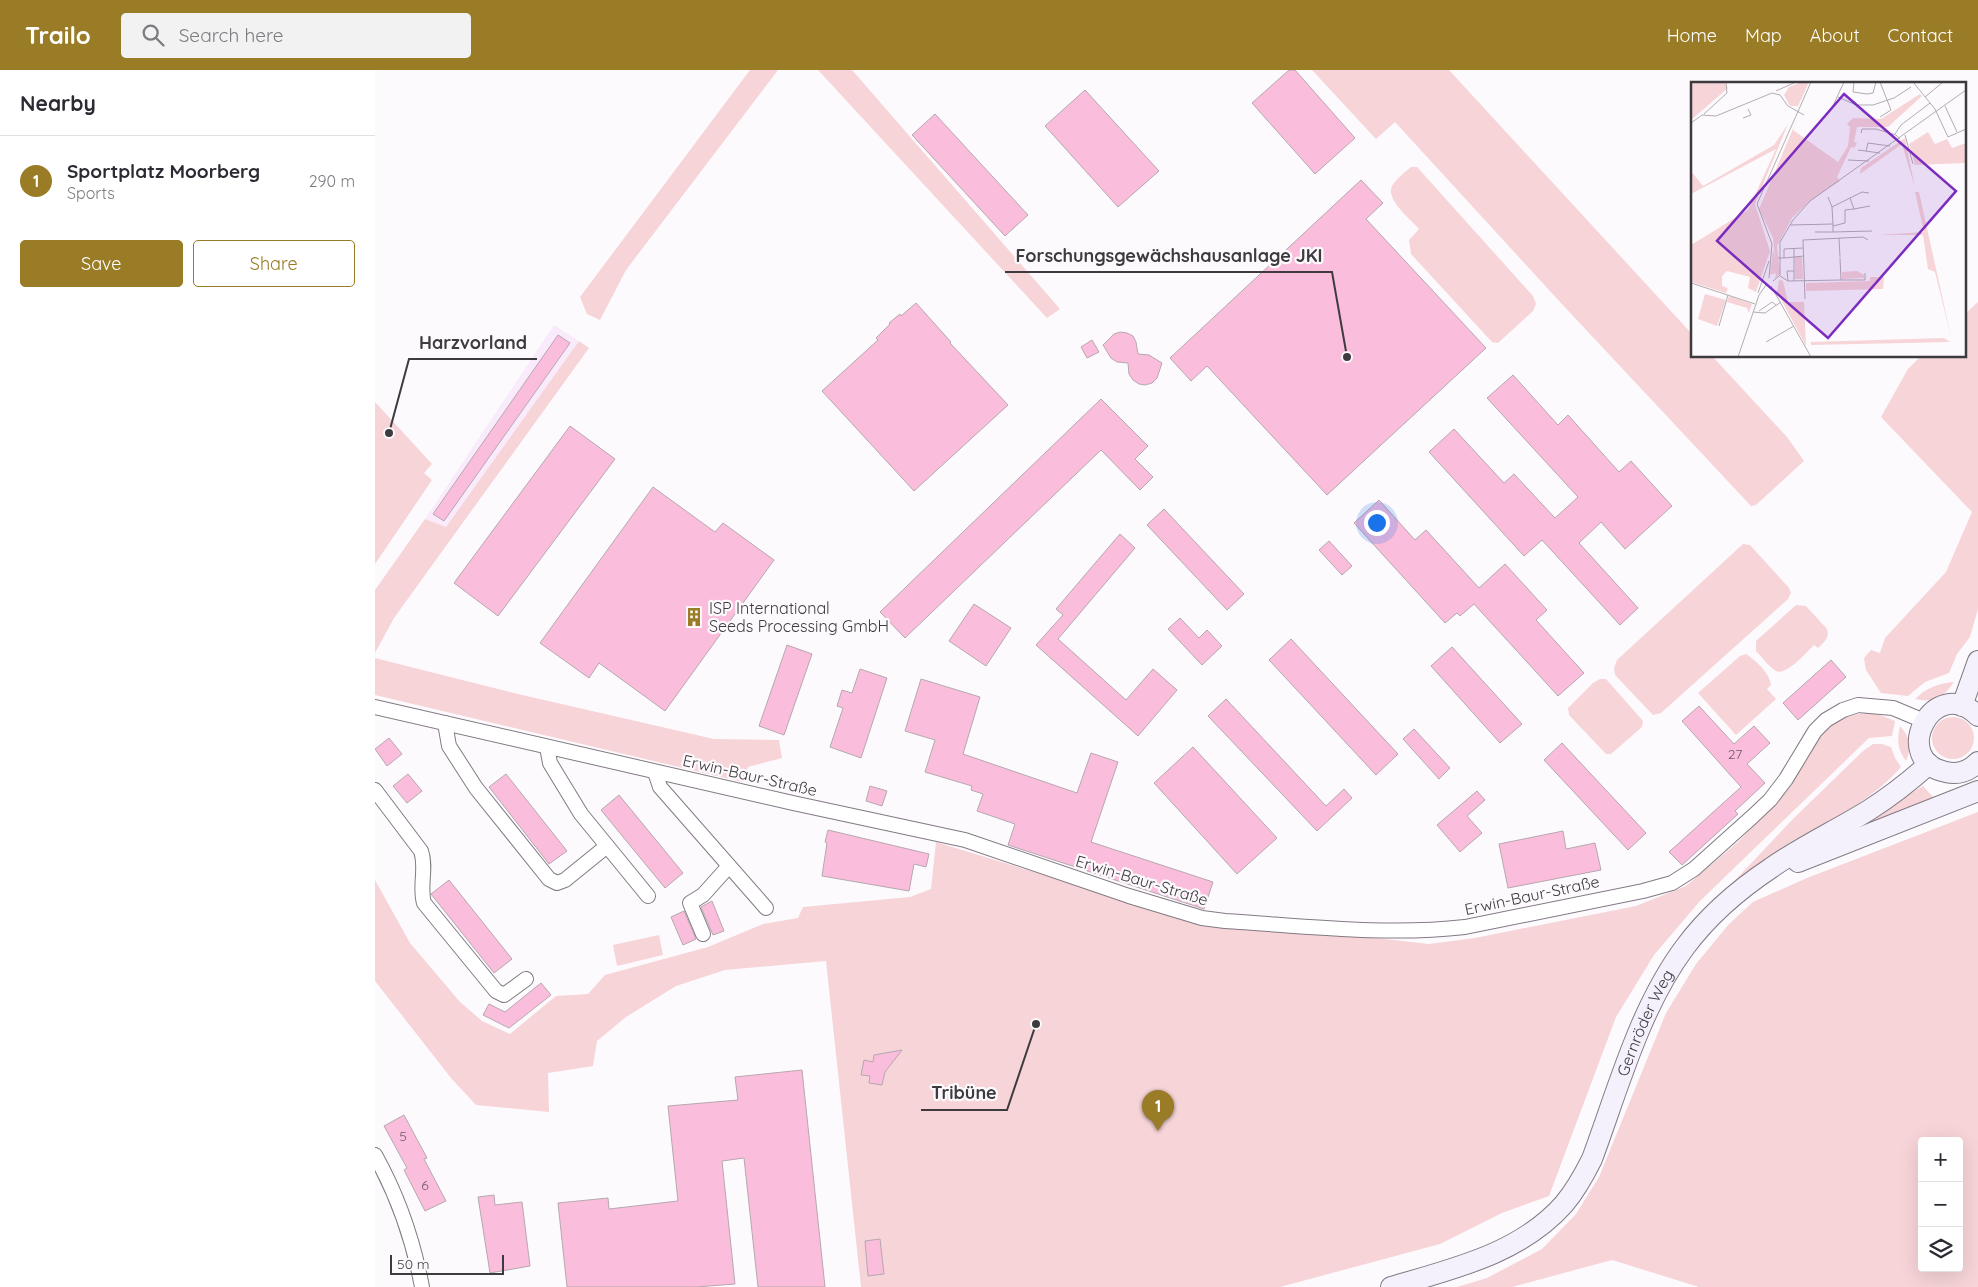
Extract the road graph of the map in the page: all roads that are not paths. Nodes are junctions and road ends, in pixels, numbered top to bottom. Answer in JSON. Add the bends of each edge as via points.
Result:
{"nodes":[{"id":1,"x":1978,"y":661,"type":"edge"},
{"id":2,"x":375,"y":707,"type":"edge"},
{"id":3,"x":1970,"y":711,"type":"edge"},
{"id":4,"x":1923,"y":721,"type":"junction"},
{"id":5,"x":445,"y":723,"type":"junction"},
{"id":6,"x":547,"y":747,"type":"junction"},
{"id":7,"x":1978,"y":762,"type":"edge"},
{"id":8,"x":1929,"y":764,"type":"junction"},
{"id":9,"x":655,"y":772,"type":"junction"},
{"id":10,"x":375,"y":790,"type":"edge"},
{"id":11,"x":1978,"y":790,"type":"edge"},
{"id":12,"x":607,"y":846,"type":"junction"},
{"id":13,"x":729,"y":866,"type":"junction"},
{"id":14,"x":1771,"y":867,"type":"junction"},
{"id":15,"x":648,"y":896,"type":"dead end"},
{"id":16,"x":766,"y":908,"type":"dead end"},
{"id":17,"x":703,"y":934,"type":"dead end"},
{"id":18,"x":526,"y":979,"type":"dead end"},
{"id":19,"x":375,"y":1155,"type":"edge"},
{"id":20,"x":422,"y":1287,"type":"edge"},
{"id":21,"x":1391,"y":1287,"type":"edge"}],
"edges":[{"from":1,"to":3,"type":"main road"},
{"from":2,"to":5,"type":"street","name":"Erwin-Baur-Straße"},
{"from":3,"to":4,"type":"main road","via":[[1954,705],[1942,707]]},
{"from":4,"to":8,"type":"main road","via":[[1919,746]]},
{"from":4,"to":9,"type":"street","name":"Erwin-Baur-Straße","via":[[1893,708],[1875,706],[1843,710],[1826,720],[1815,731],[1770,800],[1694,869],[1672,883],[1481,924],[1437,930],[1374,930],[1201,918],[965,840]]},
{"from":5,"to":6,"type":"street","name":"Erwin-Baur-Straße"},
{"from":5,"to":12,"type":"street","via":[[449,746],[475,788],[549,879],[557,883],[565,880]]},
{"from":6,"to":9,"type":"street","name":"Erwin-Baur-Straße"},
{"from":6,"to":12,"type":"street","via":[[550,763],[561,785]]},
{"from":7,"to":8,"type":"main road","via":[[1957,773],[1940,771]]},
{"from":8,"to":14,"type":"main road","name":"Gernröder Weg","via":[[1875,806]]},
{"from":9,"to":13,"type":"street","via":[[660,787]]},
{"from":10,"to":18,"type":"street","via":[[421,851],[421,894],[425,903],[496,991],[504,995]]},
{"from":11,"to":14,"type":"main road","via":[[1801,862]]},
{"from":12,"to":15,"type":"street"},
{"from":13,"to":16,"type":"street"},
{"from":13,"to":17,"type":"street","via":[[703,895],[690,903]]},
{"from":14,"to":21,"type":"main road","name":"Gernröder Weg","via":[[1716,912],[1673,965],[1648,1011],[1592,1159],[1564,1204],[1529,1235],[1503,1249]]},
{"from":19,"to":20,"type":"street","via":[[409,1229]]}]}
